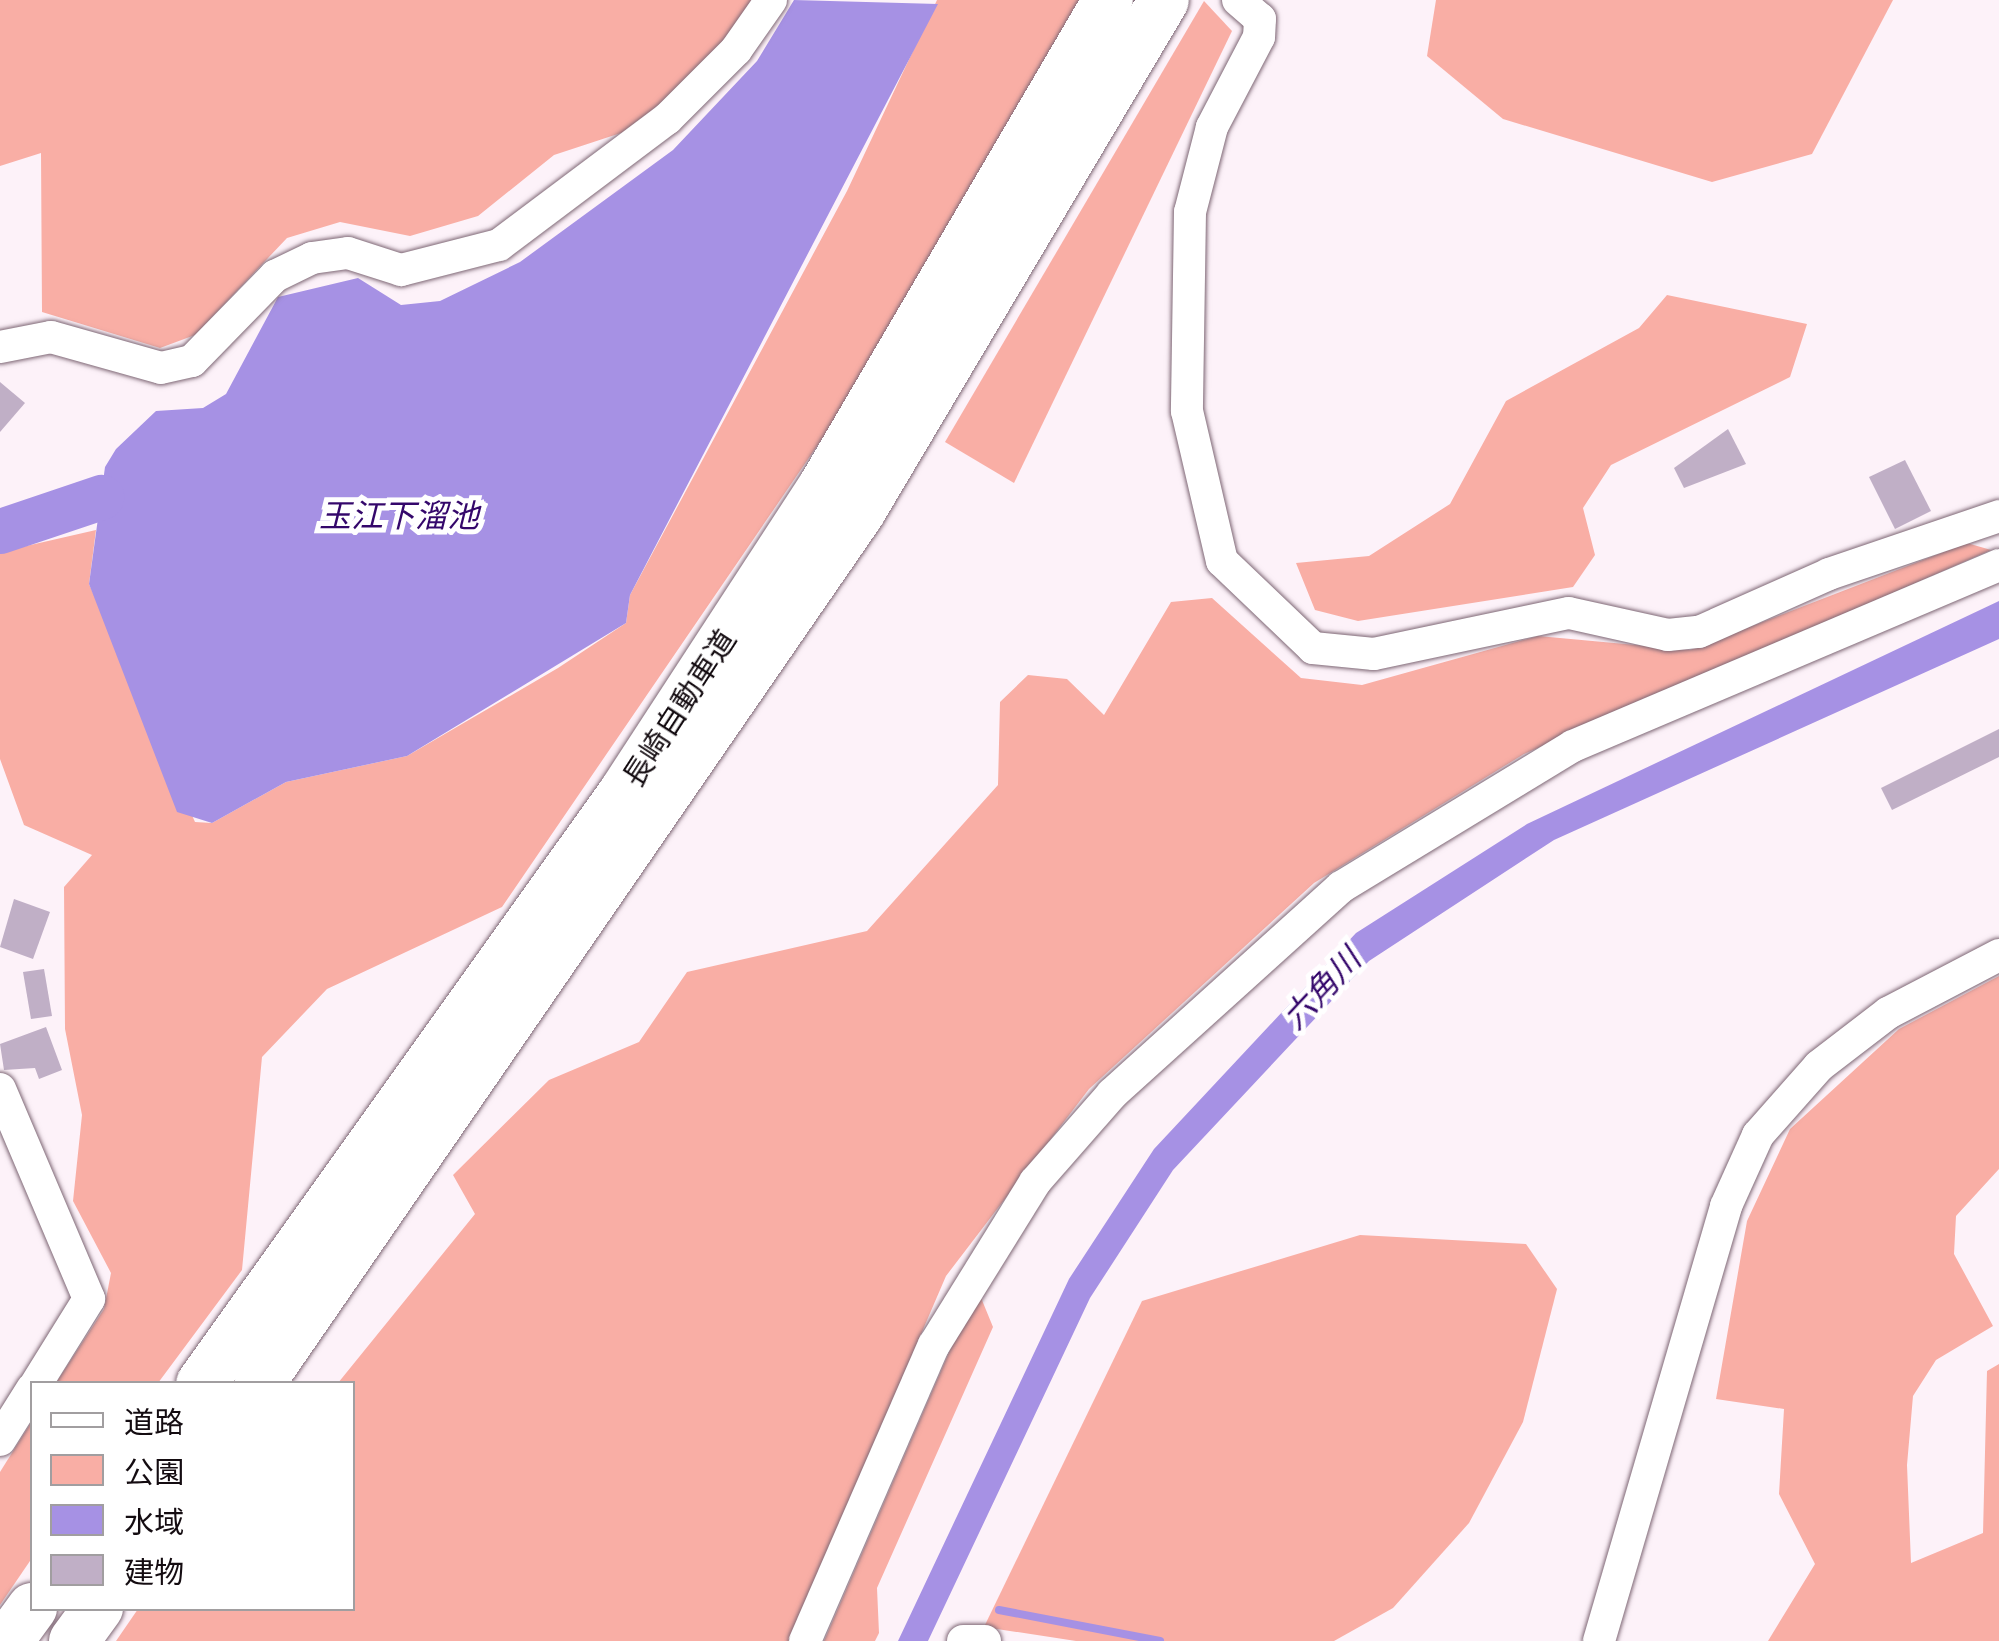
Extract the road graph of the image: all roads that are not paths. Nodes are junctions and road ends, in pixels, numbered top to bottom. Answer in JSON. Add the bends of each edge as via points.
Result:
{"nodes":[{"id":1,"x":771,"y":0,"type":"edge"},
{"id":2,"x":1108,"y":0,"type":"edge"},
{"id":3,"x":1164,"y":0,"type":"edge"},
{"id":4,"x":1238,"y":0,"type":"edge"},
{"id":5,"x":0,"y":347,"type":"edge"},
{"id":6,"x":1999,"y":516,"type":"edge"},
{"id":7,"x":1999,"y":565,"type":"edge"},
{"id":8,"x":1999,"y":955,"type":"edge"},
{"id":9,"x":0,"y":1088,"type":"edge"},
{"id":10,"x":37,"y":1381,"type":"edge"},
{"id":11,"x":203,"y":1381,"type":"edge"},
{"id":12,"x":261,"y":1381,"type":"edge"},
{"id":13,"x":30,"y":1392,"type":"edge"},
{"id":14,"x":0,"y":1440,"type":"edge"},
{"id":15,"x":30,"y":1611,"type":"edge"},
{"id":16,"x":96,"y":1611,"type":"edge"},
{"id":17,"x":8,"y":1641,"type":"edge"},
{"id":18,"x":74,"y":1641,"type":"edge"},
{"id":19,"x":805,"y":1641,"type":"edge"},
{"id":20,"x":963,"y":1641,"type":"edge"},
{"id":21,"x":985,"y":1641,"type":"edge"},
{"id":22,"x":1600,"y":1641,"type":"edge"}],
"edges":[{"from":1,"to":5,"type":"street","via":[[736,50],[667,119],[499,245],[400,270],[348,253],[312,258],[275,276],[192,362],[176,365],[51,337]]},
{"from":2,"to":11,"type":"highway","name":"長崎自動車道","via":[[822,487],[645,760]]},
{"from":3,"to":12,"type":"highway","name":"長崎自動車道","via":[[860,512]]},
{"from":4,"to":6,"type":"street","via":[[1260,19],[1259,36],[1212,127],[1190,212],[1186,411],[1222,561],[1313,648],[1374,654],[1569,614],[1668,635],[1700,632],[1829,574]]},
{"from":7,"to":19,"type":"street","via":[[1573,746],[1341,887],[1112,1094],[1035,1182],[934,1345]]},
{"from":8,"to":22,"type":"street","via":[[1888,1013],[1819,1066],[1758,1135],[1720,1225]]},
{"from":9,"to":10,"type":"street","via":[[89,1299]]},
{"from":13,"to":14,"type":"street"},
{"from":15,"to":17,"type":"highway"},
{"from":16,"to":18,"type":"highway"},
{"from":20,"to":21,"type":"street"}]}
